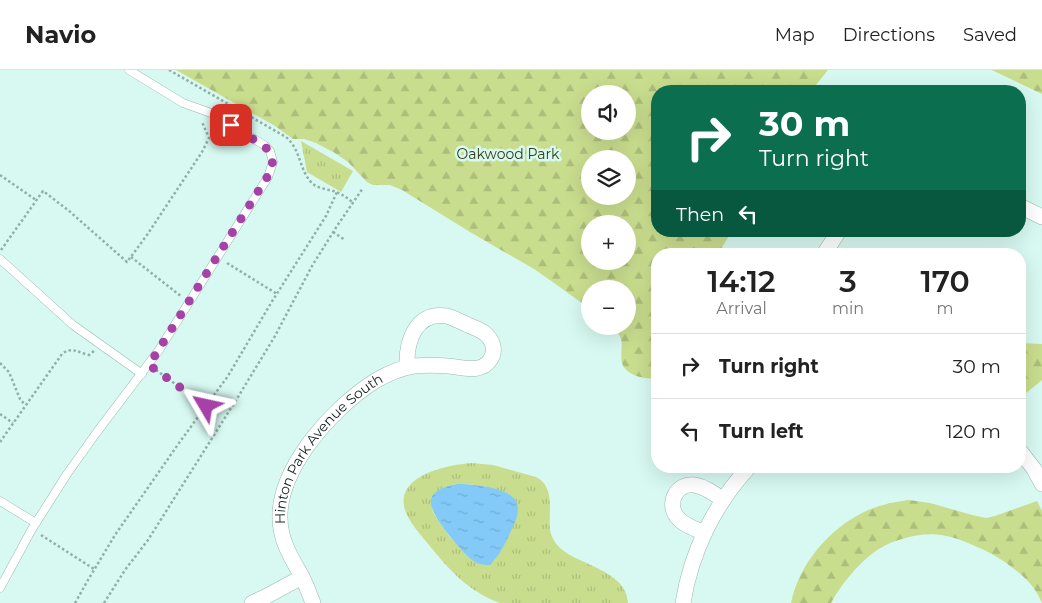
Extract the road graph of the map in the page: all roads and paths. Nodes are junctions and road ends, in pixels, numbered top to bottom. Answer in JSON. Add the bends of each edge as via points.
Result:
{"nodes":[{"id":1,"x":129,"y":70,"type":"edge"},
{"id":2,"x":204,"y":110,"type":"junction"},
{"id":3,"x":0,"y":176,"type":"edge"},
{"id":4,"x":363,"y":188,"type":"dead end"},
{"id":5,"x":337,"y":192,"type":"dead end"},
{"id":6,"x":36,"y":200,"type":"junction"},
{"id":7,"x":1026,"y":209,"type":"edge"},
{"id":8,"x":1042,"y":218,"type":"edge"},
{"id":9,"x":333,"y":232,"type":"junction"},
{"id":10,"x":835,"y":237,"type":"edge"},
{"id":11,"x":345,"y":240,"type":"dead end"},
{"id":12,"x":828,"y":248,"type":"edge"},
{"id":13,"x":0,"y":251,"type":"edge"},
{"id":14,"x":131,"y":257,"type":"junction"},
{"id":15,"x":217,"y":258,"type":"junction"},
{"id":16,"x":0,"y":259,"type":"edge"},
{"id":17,"x":277,"y":294,"type":"junction"},
{"id":18,"x":189,"y":302,"type":"junction"},
{"id":19,"x":100,"y":344,"type":"junction"},
{"id":20,"x":0,"y":363,"type":"edge"},
{"id":21,"x":149,"y":365,"type":"junction"},
{"id":22,"x":407,"y":367,"type":"junction"},
{"id":23,"x":142,"y":374,"type":"junction"},
{"id":24,"x":25,"y":405,"type":"junction"},
{"id":25,"x":206,"y":406,"type":"junction"},
{"id":26,"x":0,"y":414,"type":"edge"},
{"id":27,"x":12,"y":423,"type":"junction"},
{"id":28,"x":0,"y":442,"type":"edge"},
{"id":29,"x":1026,"y":459,"type":"edge"},
{"id":30,"x":744,"y":473,"type":"edge"},
{"id":31,"x":1042,"y":484,"type":"edge"},
{"id":32,"x":723,"y":500,"type":"junction"},
{"id":33,"x":0,"y":501,"type":"edge"},
{"id":34,"x":34,"y":526,"type":"junction"},
{"id":35,"x":704,"y":533,"type":"junction"},
{"id":36,"x":94,"y":569,"type":"junction"},
{"id":37,"x":302,"y":577,"type":"junction"},
{"id":38,"x":0,"y":588,"type":"edge"},
{"id":39,"x":75,"y":603,"type":"edge"},
{"id":40,"x":104,"y":603,"type":"edge"},
{"id":41,"x":252,"y":603,"type":"edge"},
{"id":42,"x":312,"y":603,"type":"edge"},
{"id":43,"x":683,"y":603,"type":"edge"}],
"edges":[{"from":1,"to":2,"type":"lane","via":[[183,103]]},
{"from":2,"to":14,"type":"path","via":[[202,123],[209,140]]},
{"from":2,"to":15,"type":"lane","via":[[264,146],[273,162],[268,177]]},
{"from":3,"to":6,"type":"path"},
{"from":4,"to":9,"type":"path"},
{"from":5,"to":17,"type":"path","via":[[326,216]]},
{"from":6,"to":13,"type":"path"},
{"from":6,"to":14,"type":"path","via":[[43,191],[127,262]]},
{"from":7,"to":8,"type":"street"},
{"from":9,"to":11,"type":"path"},
{"from":9,"to":40,"type":"path","via":[[248,381],[148,540]]},
{"from":10,"to":12,"type":"street"},
{"from":14,"to":18,"type":"path"},
{"from":15,"to":17,"type":"path"},
{"from":15,"to":18,"type":"lane"},
{"from":16,"to":19,"type":"lane","via":[[58,312]]},
{"from":17,"to":25,"type":"path"},
{"from":18,"to":21,"type":"lane"},
{"from":19,"to":23,"type":"lane"},
{"from":19,"to":24,"type":"path","via":[[89,356],[73,350],[64,352]]},
{"from":20,"to":24,"type":"path","via":[[10,372]]},
{"from":21,"to":23,"type":"lane"},
{"from":21,"to":25,"type":"path"},
{"from":22,"to":22,"type":"street","name":"Hinton Park Avenue South","via":[[481,367],[491,358],[492,344],[482,331],[455,319],[431,317],[421,322],[412,336]]},
{"from":22,"to":37,"type":"street","name":"Hinton Park Avenue South","via":[[384,376],[345,403],[316,434],[292,471],[282,498],[280,526],[287,549]]},
{"from":23,"to":34,"type":"lane","via":[[80,454]]},
{"from":24,"to":27,"type":"path"},
{"from":25,"to":36,"type":"path"},
{"from":26,"to":27,"type":"path"},
{"from":27,"to":28,"type":"path"},
{"from":29,"to":31,"type":"street"},
{"from":30,"to":32,"type":"street"},
{"from":32,"to":35,"type":"street"},
{"from":32,"to":35,"type":"street","via":[[693,485],[684,486],[676,492],[672,502],[676,516]]},
{"from":33,"to":34,"type":"lane"},
{"from":34,"to":36,"type":"path"},
{"from":34,"to":38,"type":"lane"},
{"from":35,"to":43,"type":"street"},
{"from":36,"to":39,"type":"path"},
{"from":37,"to":41,"type":"street"},
{"from":37,"to":42,"type":"street","name":"Hinton Park Avenue South"}]}
